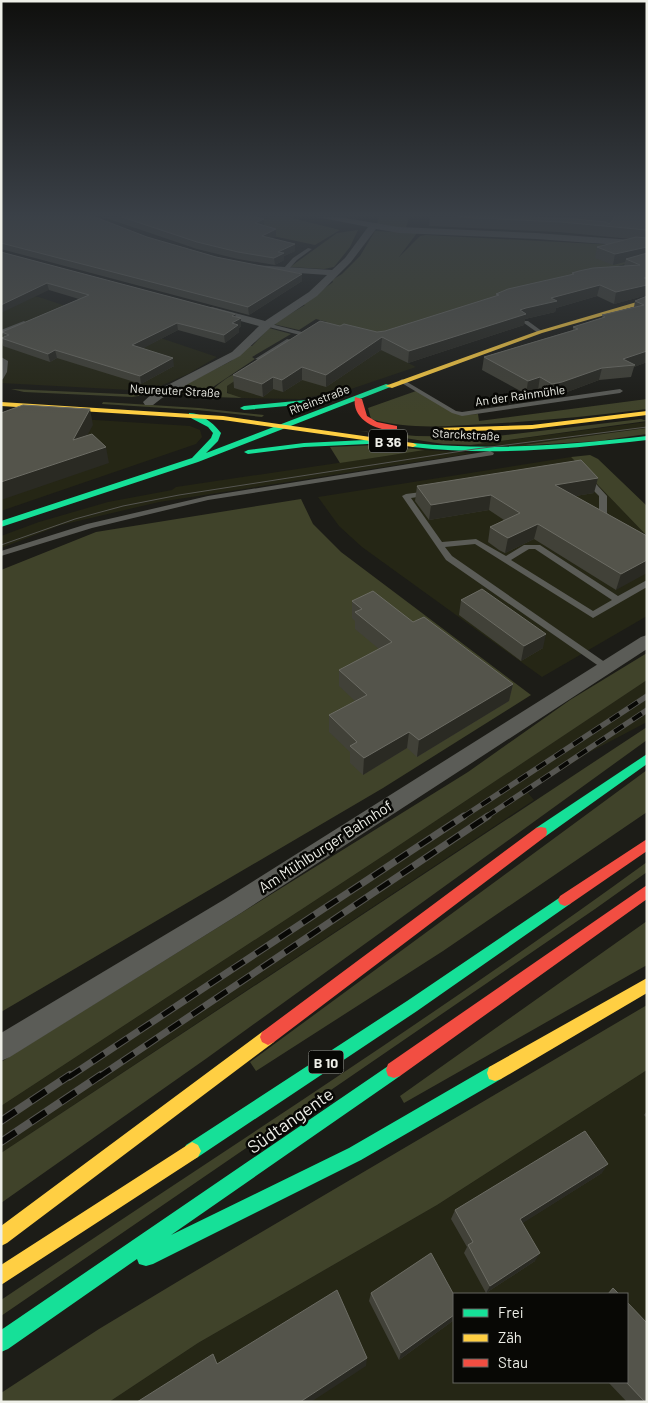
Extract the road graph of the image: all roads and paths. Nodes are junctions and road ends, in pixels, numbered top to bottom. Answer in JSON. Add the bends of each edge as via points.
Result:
{"nodes":[{"id":1,"x":325,"y":282,"type":"edge"},
{"id":2,"x":647,"y":301,"type":"edge"},
{"id":3,"x":201,"y":307,"type":"edge"},
{"id":4,"x":526,"y":322,"type":"edge"},
{"id":5,"x":24,"y":323,"type":"edge"},
{"id":6,"x":266,"y":325,"type":"junction"},
{"id":7,"x":308,"y":329,"type":"edge"},
{"id":8,"x":1,"y":332,"type":"edge"},
{"id":9,"x":540,"y":332,"type":"junction"},
{"id":10,"x":300,"y":334,"type":"junction"},
{"id":11,"x":1,"y":359,"type":"edge"},
{"id":12,"x":258,"y":359,"type":"edge"},
{"id":13,"x":1,"y":378,"type":"edge"},
{"id":14,"x":402,"y":381,"type":"junction"},
{"id":15,"x":620,"y":391,"type":"dead end"},
{"id":16,"x":1,"y":394,"type":"edge"},
{"id":17,"x":370,"y":394,"type":"junction"},
{"id":18,"x":358,"y":399,"type":"junction"},
{"id":19,"x":149,"y":402,"type":"junction"},
{"id":20,"x":167,"y":403,"type":"dead end"},
{"id":21,"x":1,"y":404,"type":"edge"},
{"id":22,"x":230,"y":407,"type":"dead end"},
{"id":23,"x":191,"y":408,"type":"junction"},
{"id":24,"x":244,"y":408,"type":"junction"},
{"id":25,"x":647,"y":413,"type":"edge"},
{"id":26,"x":310,"y":418,"type":"junction"},
{"id":27,"x":330,"y":421,"type":"dead end"},
{"id":28,"x":356,"y":424,"type":"dead end"},
{"id":29,"x":285,"y":427,"type":"junction"},
{"id":30,"x":394,"y":428,"type":"junction"},
{"id":31,"x":409,"y":429,"type":"dead end"},
{"id":32,"x":424,"y":430,"type":"dead end"},
{"id":33,"x":647,"y":438,"type":"edge"},
{"id":34,"x":386,"y":441,"type":"junction"},
{"id":35,"x":492,"y":451,"type":"junction"},
{"id":36,"x":216,"y":452,"type":"junction"},
{"id":37,"x":195,"y":460,"type":"junction"},
{"id":38,"x":578,"y":469,"type":"edge"},
{"id":39,"x":435,"y":492,"type":"edge"},
{"id":40,"x":1,"y":524,"type":"edge"},
{"id":41,"x":617,"y":527,"type":"edge"},
{"id":42,"x":440,"y":545,"type":"junction"},
{"id":43,"x":1,"y":554,"type":"edge"},
{"id":44,"x":505,"y":560,"type":"junction"},
{"id":45,"x":647,"y":583,"type":"edge"},
{"id":46,"x":618,"y":600,"type":"junction"},
{"id":47,"x":557,"y":633,"type":"junction"},
{"id":48,"x":544,"y":634,"type":"edge"},
{"id":49,"x":647,"y":641,"type":"edge"},
{"id":50,"x":606,"y":667,"type":"junction"},
{"id":51,"x":647,"y":758,"type":"edge"},
{"id":52,"x":647,"y":844,"type":"edge"},
{"id":53,"x":647,"y":891,"type":"edge"},
{"id":54,"x":647,"y":985,"type":"edge"},
{"id":55,"x":1,"y":1048,"type":"edge"},
{"id":56,"x":1,"y":1237,"type":"edge"},
{"id":57,"x":1,"y":1276,"type":"edge"},
{"id":58,"x":60,"y":1300,"type":"junction"},
{"id":59,"x":1,"y":1342,"type":"edge"}],
"edges":[{"from":1,"to":6,"type":"street","via":[[313,294]]},
{"from":2,"to":9,"type":"main road","name":"Rheinstraße"},
{"from":3,"to":6,"type":"street"},
{"from":4,"to":9,"type":"lane"},
{"from":5,"to":8,"type":"lane"},
{"from":6,"to":10,"type":"lane"},
{"from":6,"to":19,"type":"street","via":[[236,354]]},
{"from":7,"to":10,"type":"lane"},
{"from":9,"to":14,"type":"main road","name":"Rheinstraße"},
{"from":10,"to":12,"type":"lane"},
{"from":11,"to":13,"type":"lane","via":[[5,361]]},
{"from":14,"to":15,"type":"lane","name":"An der Rainmühle","via":[[462,414]]},
{"from":14,"to":17,"type":"main road","name":"Rheinstraße"},
{"from":16,"to":19,"type":"main road","name":"Neureuter Straße"},
{"from":17,"to":18,"type":"main road","name":"Rheinstraße"},
{"from":17,"to":24,"type":"main road"},
{"from":18,"to":26,"type":"main road","name":"Rheinstraße"},
{"from":18,"to":30,"type":"main road","via":[[358,411],[364,419]]},
{"from":19,"to":20,"type":"main road","name":"Neureuter Straße"},
{"from":21,"to":23,"type":"main road","name":"Neureuter Straße"},
{"from":22,"to":24,"type":"main road","name":"Neureuter Straße"},
{"from":23,"to":29,"type":"main road","name":"Neureuter Straße"},
{"from":23,"to":37,"type":"main road","via":[[217,433]]},
{"from":24,"to":26,"type":"main road","name":"Neureuter Straße"},
{"from":25,"to":32,"type":"main road","name":"Starckstraße","number":"B 36","via":[[516,428]]},
{"from":26,"to":27,"type":"main road","name":"Neureuter Straße"},
{"from":26,"to":29,"type":"main road","name":"Rheinstraße"},
{"from":28,"to":30,"type":"main road","number":"B 36"},
{"from":29,"to":34,"type":"main road","name":"Starckstraße","number":"B 36"},
{"from":29,"to":36,"type":"main road","name":"Rheinstraße"},
{"from":30,"to":31,"type":"main road","number":"B 36"},
{"from":33,"to":35,"type":"main road","name":"Starckstraße","number":"B 36","via":[[571,448]]},
{"from":34,"to":35,"type":"main road","name":"Starckstraße","number":"B 36"},
{"from":34,"to":36,"type":"main road"},
{"from":35,"to":43,"type":"lane","via":[[486,455],[208,498],[90,526]]},
{"from":36,"to":37,"type":"main road","name":"Rheinstraße"},
{"from":37,"to":40,"type":"main road","name":"Rheinstraße"},
{"from":38,"to":41,"type":"lane","via":[[603,496],[603,514]]},
{"from":39,"to":42,"type":"lane","via":[[406,496]]},
{"from":42,"to":44,"type":"lane","via":[[476,541]]},
{"from":42,"to":47,"type":"lane","via":[[449,558],[480,584]]},
{"from":44,"to":46,"type":"lane","via":[[527,547],[537,547]]},
{"from":44,"to":46,"type":"lane","via":[[592,615]]},
{"from":45,"to":46,"type":"lane"},
{"from":47,"to":48,"type":"lane"},
{"from":47,"to":50,"type":"lane"},
{"from":49,"to":50,"type":"street","name":"Am Mühlburger Bahnhof"},
{"from":50,"to":55,"type":"street","name":"Am Mühlburger Bahnhof","via":[[233,906]]},
{"from":51,"to":56,"type":"main road","via":[[568,812]]},
{"from":52,"to":57,"type":"main road","name":"Südtangente","number":"B 10","via":[[412,1006]]},
{"from":53,"to":58,"type":"main road","name":"Südtangente"},
{"from":54,"to":58,"type":"main road","via":[[355,1154]]},
{"from":58,"to":59,"type":"main road","name":"Südtangente"}]}
